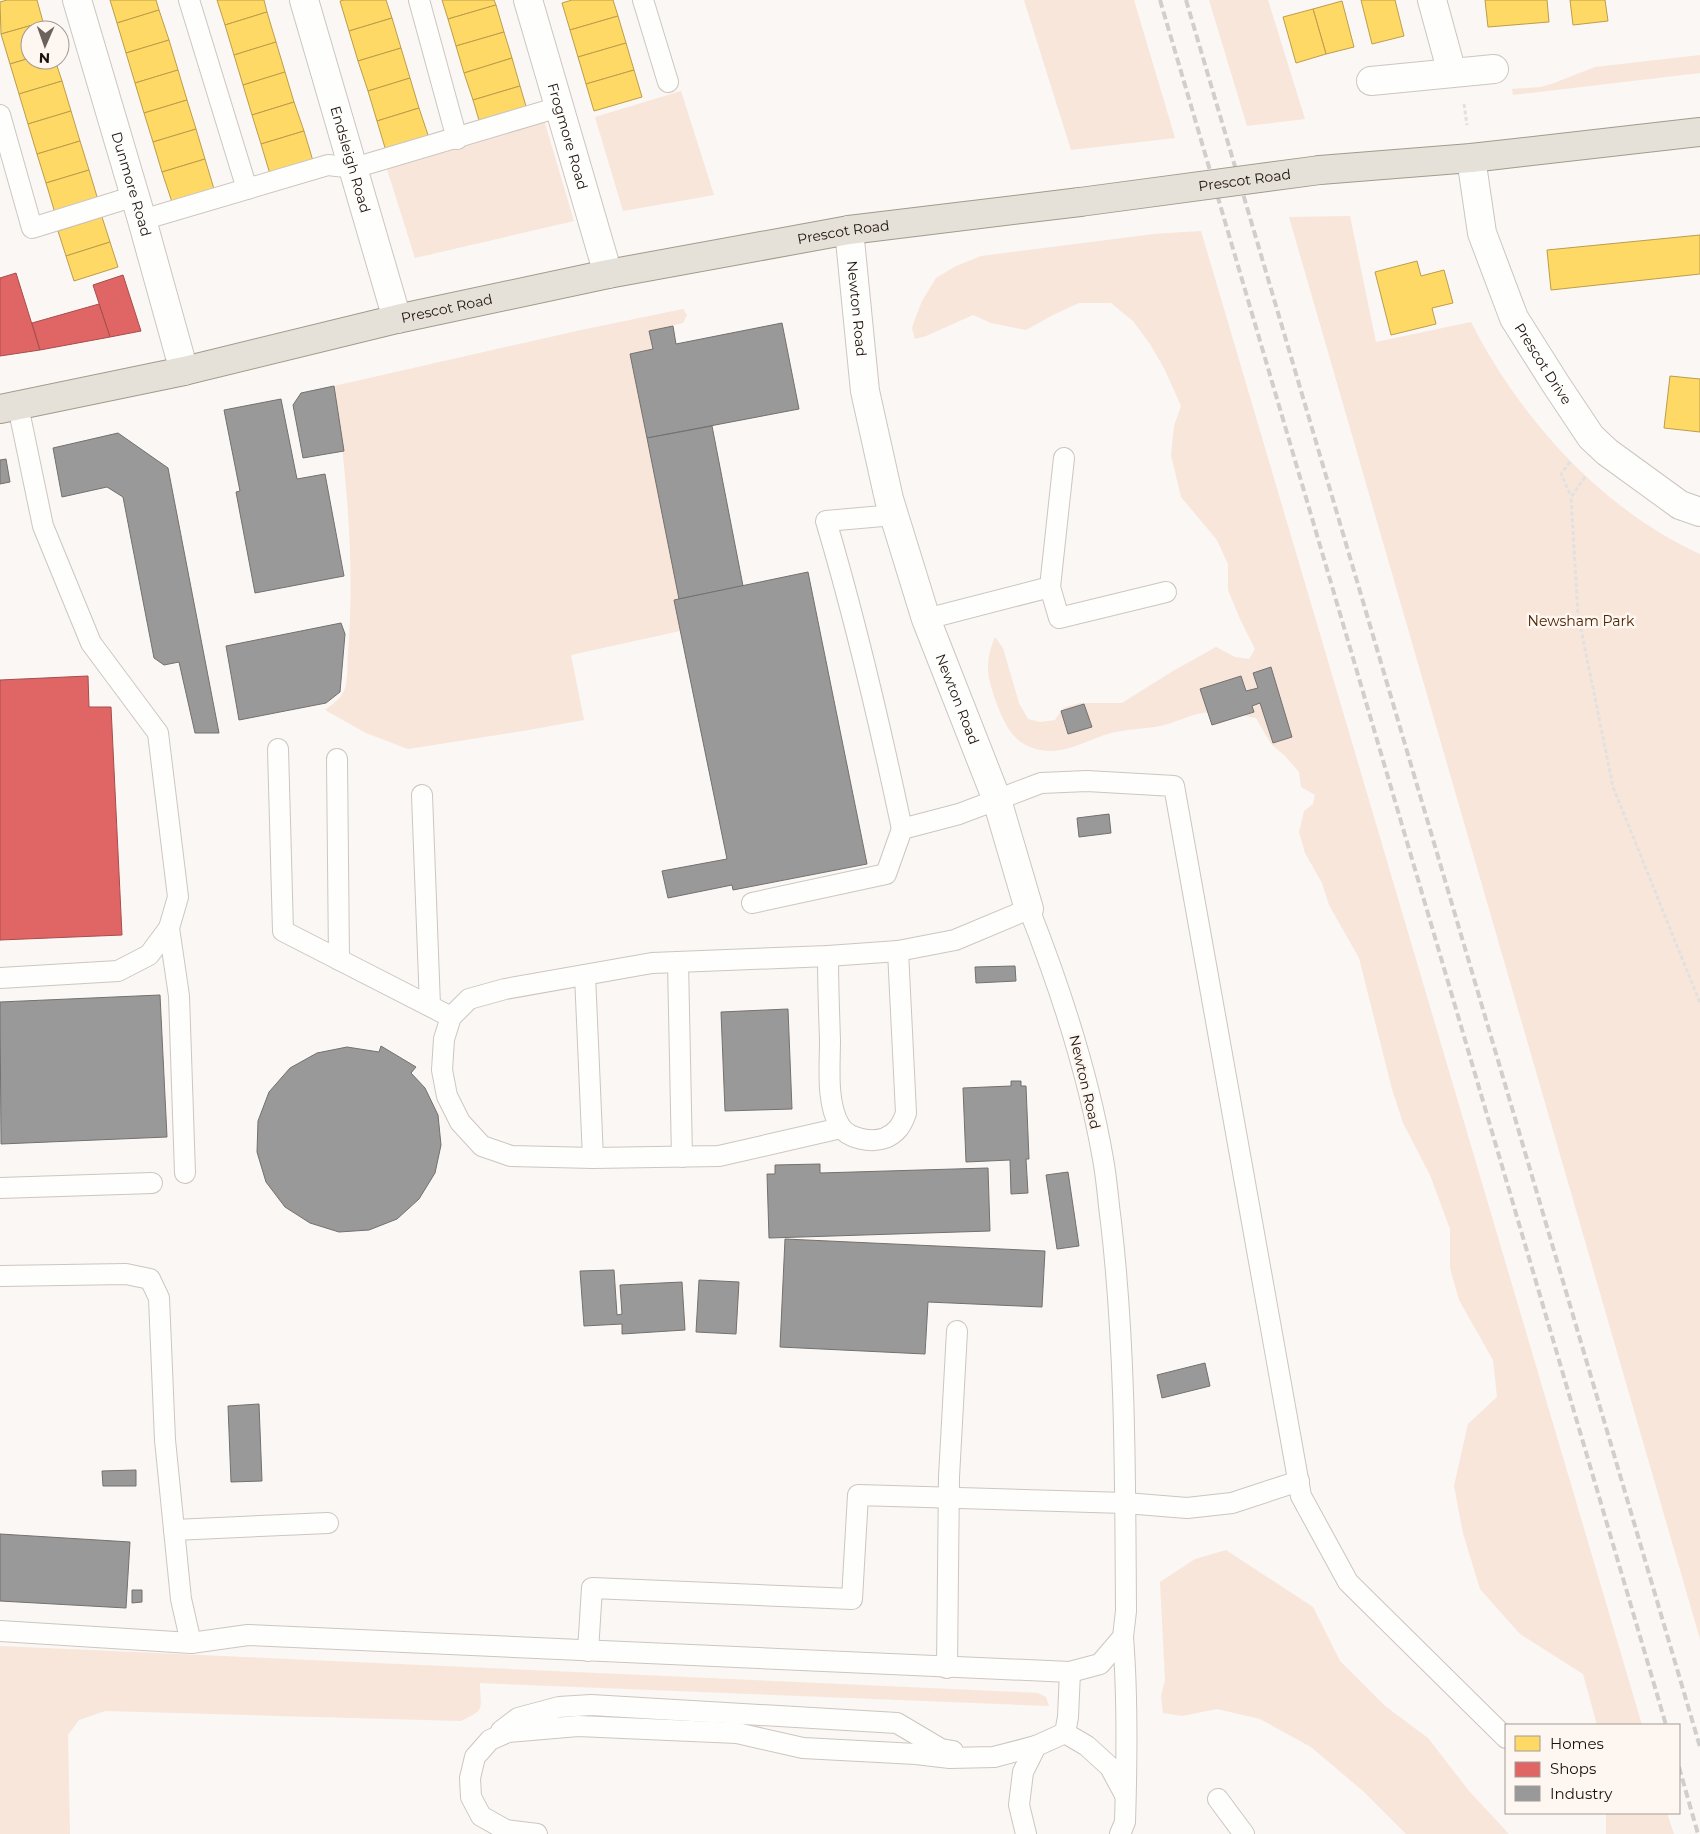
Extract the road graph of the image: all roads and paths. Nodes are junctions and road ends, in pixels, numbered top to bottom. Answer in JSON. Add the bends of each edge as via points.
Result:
{"nodes":[{"id":1,"x":77,"y":0,"type":"edge"},
{"id":2,"x":189,"y":0,"type":"edge"},
{"id":3,"x":304,"y":0,"type":"edge"},
{"id":4,"x":419,"y":0,"type":"edge"},
{"id":5,"x":528,"y":0,"type":"edge"},
{"id":6,"x":643,"y":0,"type":"edge"},
{"id":7,"x":1432,"y":0,"type":"edge"},
{"id":8,"x":1494,"y":69,"type":"dead end"},
{"id":9,"x":1452,"y":73,"type":"junction"},
{"id":10,"x":1371,"y":81,"type":"dead end"},
{"id":11,"x":668,"y":82,"type":"dead end"},
{"id":12,"x":559,"y":107,"type":"junction"},
{"id":13,"x":0,"y":115,"type":"edge"},
{"id":14,"x":1700,"y":132,"type":"edge"},
{"id":15,"x":457,"y":139,"type":"junction"},
{"id":16,"x":1471,"y":158,"type":"junction"},
{"id":17,"x":354,"y":168,"type":"junction"},
{"id":18,"x":247,"y":189,"type":"junction"},
{"id":19,"x":138,"y":208,"type":"junction"},
{"id":20,"x":850,"y":230,"type":"junction"},
{"id":21,"x":608,"y":274,"type":"junction"},
{"id":22,"x":397,"y":319,"type":"junction"},
{"id":23,"x":184,"y":371,"type":"junction"},
{"id":24,"x":9,"y":408,"type":"edge"},
{"id":25,"x":1607,"y":452,"type":"junction"},
{"id":26,"x":1064,"y":458,"type":"dead end"},
{"id":27,"x":1700,"y":512,"type":"edge"},
{"id":28,"x":894,"y":515,"type":"junction"},
{"id":29,"x":1050,"y":587,"type":"junction"},
{"id":30,"x":1166,"y":592,"type":"dead end"},
{"id":31,"x":926,"y":619,"type":"junction"},
{"id":32,"x":278,"y":749,"type":"dead end"},
{"id":33,"x":336,"y":759,"type":"dead end"},
{"id":34,"x":422,"y":796,"type":"dead end"},
{"id":35,"x":997,"y":800,"type":"junction"},
{"id":36,"x":902,"y":829,"type":"junction"},
{"id":37,"x":752,"y":903,"type":"dead end"},
{"id":38,"x":1029,"y":909,"type":"junction"},
{"id":39,"x":169,"y":928,"type":"junction"},
{"id":40,"x":898,"y":951,"type":"junction"},
{"id":41,"x":828,"y":956,"type":"junction"},
{"id":42,"x":339,"y":960,"type":"junction"},
{"id":43,"x":678,"y":962,"type":"junction"},
{"id":44,"x":585,"y":975,"type":"junction"},
{"id":45,"x":0,"y":978,"type":"edge"},
{"id":46,"x":1700,"y":1003,"type":"edge"},
{"id":47,"x":430,"y":1006,"type":"junction"},
{"id":48,"x":451,"y":1017,"type":"junction"},
{"id":49,"x":841,"y":1128,"type":"junction"},
{"id":50,"x":682,"y":1157,"type":"junction"},
{"id":51,"x":593,"y":1158,"type":"junction"},
{"id":52,"x":185,"y":1173,"type":"dead end"},
{"id":53,"x":152,"y":1184,"type":"dead end"},
{"id":54,"x":0,"y":1188,"type":"edge"},
{"id":55,"x":0,"y":1276,"type":"edge"},
{"id":56,"x":957,"y":1331,"type":"dead end"},
{"id":57,"x":1299,"y":1481,"type":"junction"},
{"id":58,"x":950,"y":1498,"type":"junction"},
{"id":59,"x":1125,"y":1503,"type":"junction"},
{"id":60,"x":328,"y":1523,"type":"dead end"},
{"id":61,"x":174,"y":1530,"type":"junction"},
{"id":62,"x":0,"y":1631,"type":"edge"},
{"id":63,"x":1123,"y":1637,"type":"junction"},
{"id":64,"x":192,"y":1643,"type":"junction"},
{"id":65,"x":588,"y":1651,"type":"junction"},
{"id":66,"x":947,"y":1668,"type":"junction"},
{"id":67,"x":1070,"y":1672,"type":"junction"},
{"id":68,"x":1065,"y":1734,"type":"junction"},
{"id":69,"x":1505,"y":1737,"type":"edge"},
{"id":70,"x":490,"y":1740,"type":"junction"},
{"id":71,"x":1036,"y":1746,"type":"junction"},
{"id":72,"x":994,"y":1757,"type":"junction"},
{"id":73,"x":1126,"y":1796,"type":"junction"},
{"id":74,"x":1218,"y":1798,"type":"dead end"},
{"id":75,"x":537,"y":1834,"type":"edge"},
{"id":76,"x":1026,"y":1834,"type":"edge"},
{"id":77,"x":1120,"y":1834,"type":"edge"},
{"id":78,"x":1244,"y":1834,"type":"edge"}],
"edges":[{"from":1,"to":19,"type":"street","name":"Dunmore Road"},
{"from":2,"to":18,"type":"lane"},
{"from":3,"to":17,"type":"street","name":"Endsleigh Road"},
{"from":4,"to":15,"type":"lane"},
{"from":5,"to":12,"type":"street","name":"Frogmore Road"},
{"from":6,"to":11,"type":"lane"},
{"from":7,"to":9,"type":"street"},
{"from":8,"to":9,"type":"street"},
{"from":9,"to":10,"type":"street"},
{"from":9,"to":16,"type":"path","via":[[1463,99]]},
{"from":12,"to":15,"type":"lane"},
{"from":12,"to":21,"type":"street","name":"Frogmore Road"},
{"from":13,"to":19,"type":"lane","via":[[32,228]]},
{"from":14,"to":16,"type":"main road","name":"Prescot Road"},
{"from":15,"to":17,"type":"lane"},
{"from":16,"to":20,"type":"main road","name":"Prescot Road","bridge":true,"via":[[1320,170]]},
{"from":16,"to":25,"type":"street","name":"Prescot Drive","via":[[1482,233],[1514,318],[1591,437]]},
{"from":17,"to":18,"type":"lane","via":[[328,165]]},
{"from":17,"to":22,"type":"street","name":"Endsleigh Road"},
{"from":18,"to":19,"type":"lane"},
{"from":19,"to":23,"type":"street","name":"Dunmore Road"},
{"from":20,"to":21,"type":"main road","name":"Prescot Road"},
{"from":20,"to":28,"type":"street","name":"Newton Road","via":[[865,391]]},
{"from":21,"to":22,"type":"main road","name":"Prescot Road"},
{"from":22,"to":23,"type":"main road","name":"Prescot Road"},
{"from":23,"to":24,"type":"main road","name":"Prescot Road"},
{"from":24,"to":39,"type":"lane","via":[[44,526],[91,643],[158,732],[178,897]]},
{"from":25,"to":27,"type":"street","name":"Prescot Drive","via":[[1680,505]]},
{"from":25,"to":46,"type":"path","via":[[1571,497],[1578,614],[1613,787]]},
{"from":26,"to":29,"type":"lane"},
{"from":28,"to":31,"type":"street","name":"Newton Road"},
{"from":28,"to":36,"type":"lane","via":[[826,521],[878,717]]},
{"from":29,"to":30,"type":"lane","via":[[1059,618]]},
{"from":29,"to":31,"type":"lane"},
{"from":31,"to":35,"type":"street","name":"Newton Road"},
{"from":32,"to":42,"type":"lane","via":[[283,931]]},
{"from":33,"to":42,"type":"lane"},
{"from":34,"to":47,"type":"lane"},
{"from":35,"to":36,"type":"lane","via":[[960,814]]},
{"from":35,"to":38,"type":"street","name":"Newton Road"},
{"from":35,"to":57,"type":"lane","via":[[1041,783],[1087,781],[1174,786]]},
{"from":36,"to":37,"type":"lane","via":[[886,874]]},
{"from":38,"to":40,"type":"lane","via":[[955,940]]},
{"from":38,"to":59,"type":"lane","name":"Newton Road","via":[[1075,1036],[1103,1159],[1118,1282]]},
{"from":39,"to":45,"type":"lane","via":[[149,955],[118,971]]},
{"from":39,"to":52,"type":"lane","via":[[180,996]]},
{"from":40,"to":41,"type":"lane"},
{"from":40,"to":49,"type":"lane","via":[[906,1113],[903,1124],[883,1139],[852,1137]]},
{"from":41,"to":43,"type":"lane"},
{"from":41,"to":49,"type":"lane","via":[[831,1091],[834,1114]]},
{"from":42,"to":47,"type":"lane"},
{"from":43,"to":44,"type":"lane","via":[[652,963]]},
{"from":43,"to":50,"type":"lane"},
{"from":44,"to":48,"type":"lane","via":[[470,998]]},
{"from":44,"to":51,"type":"lane"},
{"from":47,"to":48,"type":"lane"},
{"from":48,"to":51,"type":"lane","via":[[444,1039],[442,1070],[447,1096],[460,1122],[482,1146],[511,1156]]},
{"from":49,"to":50,"type":"lane","via":[[720,1156]]},
{"from":50,"to":51,"type":"lane"},
{"from":53,"to":54,"type":"lane"},
{"from":55,"to":61,"type":"lane","via":[[126,1274],[150,1279],[159,1298],[165,1440]]},
{"from":56,"to":58,"type":"lane"},
{"from":57,"to":59,"type":"lane","via":[[1232,1503],[1188,1508]]},
{"from":57,"to":69,"type":"lane","via":[[1301,1496],[1348,1582]]},
{"from":58,"to":59,"type":"lane"},
{"from":58,"to":65,"type":"lane","via":[[858,1495],[852,1599],[592,1588]]},
{"from":58,"to":66,"type":"lane"},
{"from":59,"to":63,"type":"lane","name":"Newton Road","via":[[1126,1611]]},
{"from":60,"to":61,"type":"lane"},
{"from":61,"to":64,"type":"lane","via":[[182,1599]]},
{"from":62,"to":64,"type":"lane"},
{"from":63,"to":67,"type":"lane","via":[[1100,1664]]},
{"from":63,"to":73,"type":"lane","name":"Newton Road","via":[[1127,1689]]},
{"from":64,"to":65,"type":"lane","via":[[248,1635]]},
{"from":65,"to":66,"type":"lane"},
{"from":66,"to":67,"type":"lane"},
{"from":67,"to":68,"type":"lane"},
{"from":68,"to":71,"type":"lane"},
{"from":68,"to":73,"type":"lane","via":[[1087,1746],[1110,1767]]},
{"from":70,"to":72,"type":"lane","via":[[508,1732],[578,1726],[738,1734],[802,1748],[950,1758]]},
{"from":70,"to":72,"type":"lane","via":[[518,1718],[559,1707],[591,1705],[898,1723],[941,1749]]},
{"from":70,"to":75,"type":"lane","via":[[475,1757],[470,1778],[472,1797],[481,1816],[506,1830]]},
{"from":71,"to":72,"type":"lane"},
{"from":71,"to":76,"type":"lane","via":[[1023,1772],[1019,1806]]},
{"from":73,"to":77,"type":"lane","name":"Newton Road","via":[[1125,1822]]},
{"from":74,"to":78,"type":"lane"}]}
